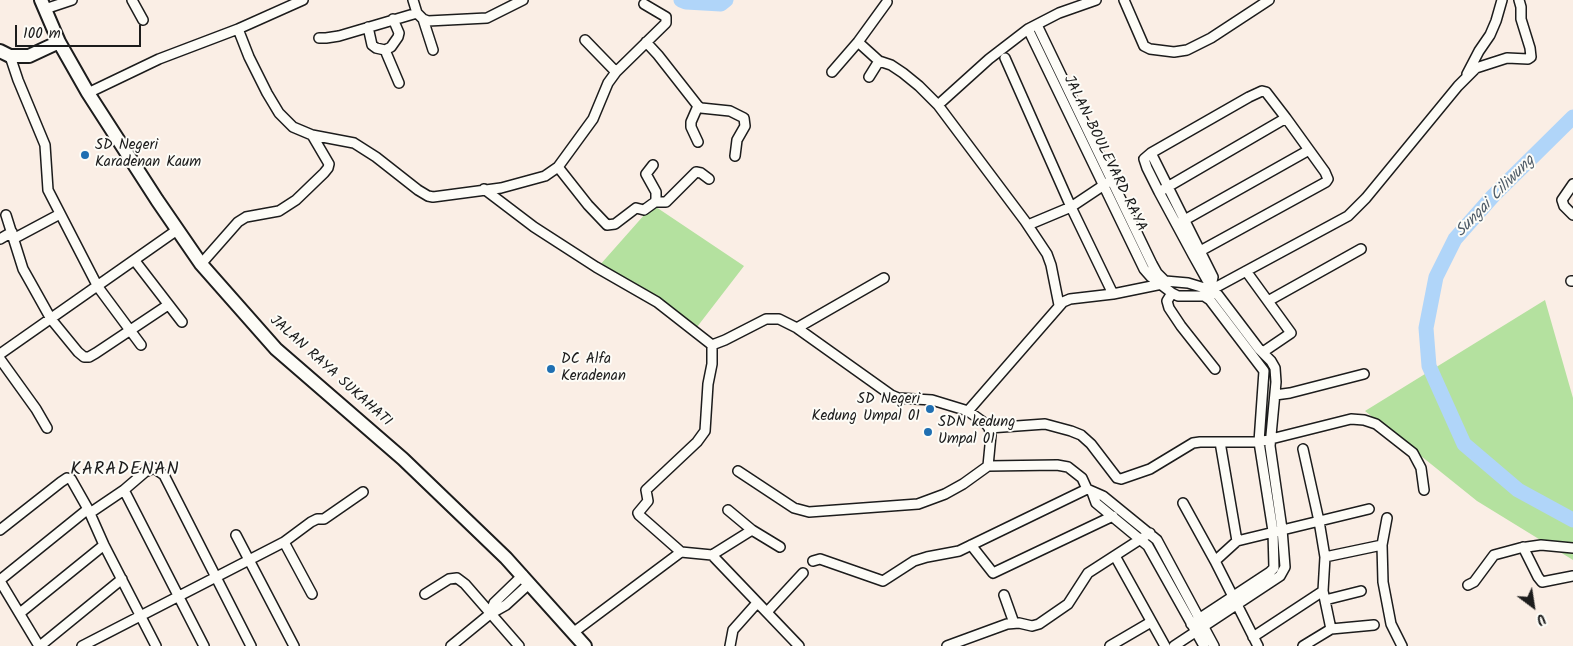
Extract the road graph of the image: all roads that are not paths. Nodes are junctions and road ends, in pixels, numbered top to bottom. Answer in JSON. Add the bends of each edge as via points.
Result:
{"nodes":[{"id":1,"x":72,"y":0,"type":"edge"},
{"id":2,"x":132,"y":0,"type":"edge"},
{"id":3,"x":303,"y":0,"type":"edge"},
{"id":4,"x":413,"y":0,"type":"edge"},
{"id":5,"x":523,"y":0,"type":"edge"},
{"id":6,"x":1096,"y":0,"type":"edge"},
{"id":7,"x":1124,"y":0,"type":"edge"},
{"id":8,"x":1269,"y":0,"type":"edge"},
{"id":9,"x":1502,"y":0,"type":"edge"},
{"id":10,"x":1519,"y":0,"type":"edge"},
{"id":11,"x":888,"y":2,"type":"dead end"},
{"id":12,"x":644,"y":4,"type":"dead end"},
{"id":13,"x":43,"y":5,"type":"edge"},
{"id":14,"x":420,"y":16,"type":"junction"},
{"id":15,"x":143,"y":20,"type":"dead end"},
{"id":16,"x":393,"y":20,"type":"junction"},
{"id":17,"x":1037,"y":25,"type":"junction"},
{"id":18,"x":368,"y":27,"type":"junction"},
{"id":19,"x":238,"y":29,"type":"junction"},
{"id":20,"x":1028,"y":29,"type":"junction"},
{"id":21,"x":319,"y":38,"type":"dead end"},
{"id":22,"x":585,"y":40,"type":"dead end"},
{"id":23,"x":59,"y":42,"type":"junction"},
{"id":24,"x":646,"y":42,"type":"junction"},
{"id":25,"x":858,"y":42,"type":"junction"},
{"id":26,"x":385,"y":50,"type":"junction"},
{"id":27,"x":434,"y":50,"type":"dead end"},
{"id":28,"x":5,"y":54,"type":"edge"},
{"id":29,"x":1005,"y":58,"type":"dead end"},
{"id":30,"x":879,"y":61,"type":"junction"},
{"id":31,"x":616,"y":72,"type":"junction"},
{"id":32,"x":832,"y":72,"type":"dead end"},
{"id":33,"x":1467,"y":76,"type":"junction"},
{"id":34,"x":869,"y":77,"type":"dead end"},
{"id":35,"x":399,"y":83,"type":"dead end"},
{"id":36,"x":88,"y":93,"type":"junction"},
{"id":37,"x":938,"y":105,"type":"junction"},
{"id":38,"x":698,"y":106,"type":"junction"},
{"id":39,"x":1286,"y":118,"type":"junction"},
{"id":40,"x":312,"y":135,"type":"junction"},
{"id":41,"x":698,"y":142,"type":"dead end"},
{"id":42,"x":1309,"y":150,"type":"junction"},
{"id":43,"x":735,"y":156,"type":"dead end"},
{"id":44,"x":653,"y":165,"type":"dead end"},
{"id":45,"x":558,"y":167,"type":"junction"},
{"id":46,"x":709,"y":179,"type":"dead end"},
{"id":47,"x":1108,"y":183,"type":"junction"},
{"id":48,"x":1573,"y":184,"type":"edge"},
{"id":49,"x":484,"y":190,"type":"junction"},
{"id":50,"x":1164,"y":190,"type":"junction"},
{"id":51,"x":655,"y":202,"type":"junction"},
{"id":52,"x":1071,"y":207,"type":"junction"},
{"id":53,"x":60,"y":214,"type":"junction"},
{"id":54,"x":6,"y":215,"type":"dead end"},
{"id":55,"x":1573,"y":215,"type":"edge"},
{"id":56,"x":1181,"y":222,"type":"junction"},
{"id":57,"x":1028,"y":225,"type":"junction"},
{"id":58,"x":177,"y":230,"type":"junction"},
{"id":59,"x":14,"y":235,"type":"junction"},
{"id":60,"x":0,"y":239,"type":"edge"},
{"id":61,"x":1361,"y":249,"type":"dead end"},
{"id":62,"x":1196,"y":253,"type":"junction"},
{"id":63,"x":135,"y":261,"type":"junction"},
{"id":64,"x":201,"y":264,"type":"junction"},
{"id":65,"x":1246,"y":271,"type":"junction"},
{"id":66,"x":884,"y":278,"type":"dead end"},
{"id":67,"x":1163,"y":283,"type":"junction"},
{"id":68,"x":1211,"y":286,"type":"junction"},
{"id":69,"x":98,"y":287,"type":"junction"},
{"id":70,"x":1172,"y":293,"type":"junction"},
{"id":71,"x":1113,"y":294,"type":"junction"},
{"id":72,"x":1210,"y":300,"type":"junction"},
{"id":73,"x":1268,"y":302,"type":"junction"},
{"id":74,"x":168,"y":305,"type":"junction"},
{"id":75,"x":1059,"y":305,"type":"junction"},
{"id":76,"x":51,"y":319,"type":"junction"},
{"id":77,"x":182,"y":322,"type":"dead end"},
{"id":78,"x":797,"y":328,"type":"junction"},
{"id":79,"x":129,"y":330,"type":"junction"},
{"id":80,"x":141,"y":345,"type":"dead end"},
{"id":81,"x":712,"y":345,"type":"junction"},
{"id":82,"x":1258,"y":352,"type":"junction"},
{"id":83,"x":0,"y":354,"type":"edge"},
{"id":84,"x":0,"y":359,"type":"edge"},
{"id":85,"x":1215,"y":369,"type":"dead end"},
{"id":86,"x":1364,"y":374,"type":"dead end"},
{"id":87,"x":1265,"y":378,"type":"junction"},
{"id":88,"x":1276,"y":379,"type":"junction"},
{"id":89,"x":1275,"y":395,"type":"junction"},
{"id":90,"x":968,"y":411,"type":"junction"},
{"id":91,"x":47,"y":428,"type":"dead end"},
{"id":92,"x":989,"y":428,"type":"junction"},
{"id":93,"x":1270,"y":440,"type":"junction"},
{"id":94,"x":1220,"y":442,"type":"junction"},
{"id":95,"x":1259,"y":442,"type":"junction"},
{"id":96,"x":1303,"y":449,"type":"dead end"},
{"id":97,"x":988,"y":466,"type":"junction"},
{"id":98,"x":738,"y":471,"type":"dead end"},
{"id":99,"x":124,"y":490,"type":"junction"},
{"id":100,"x":1424,"y":490,"type":"dead end"},
{"id":101,"x":1089,"y":491,"type":"junction"},
{"id":102,"x":363,"y":492,"type":"dead end"},
{"id":103,"x":1182,"y":502,"type":"dead end"},
{"id":104,"x":1369,"y":509,"type":"dead end"},
{"id":105,"x":728,"y":510,"type":"dead end"},
{"id":106,"x":89,"y":511,"type":"junction"},
{"id":107,"x":1113,"y":516,"type":"junction"},
{"id":108,"x":1387,"y":518,"type":"dead end"},
{"id":109,"x":1319,"y":521,"type":"junction"},
{"id":110,"x":0,"y":530,"type":"edge"},
{"id":111,"x":752,"y":530,"type":"junction"},
{"id":112,"x":1277,"y":530,"type":"junction"},
{"id":113,"x":1150,"y":534,"type":"junction"},
{"id":114,"x":236,"y":535,"type":"dead end"},
{"id":115,"x":1141,"y":539,"type":"junction"},
{"id":116,"x":1237,"y":541,"type":"junction"},
{"id":117,"x":284,"y":542,"type":"junction"},
{"id":118,"x":104,"y":545,"type":"junction"},
{"id":119,"x":971,"y":545,"type":"junction"},
{"id":120,"x":1382,"y":545,"type":"junction"},
{"id":121,"x":780,"y":547,"type":"dead end"},
{"id":122,"x":1523,"y":547,"type":"junction"},
{"id":123,"x":1573,"y":548,"type":"edge"},
{"id":124,"x":681,"y":552,"type":"junction"},
{"id":125,"x":712,"y":555,"type":"junction"},
{"id":126,"x":1115,"y":556,"type":"junction"},
{"id":127,"x":1324,"y":557,"type":"junction"},
{"id":128,"x":250,"y":560,"type":"junction"},
{"id":129,"x":813,"y":561,"type":"dead end"},
{"id":130,"x":1215,"y":561,"type":"junction"},
{"id":131,"x":803,"y":573,"type":"dead end"},
{"id":132,"x":1573,"y":576,"type":"edge"},
{"id":133,"x":216,"y":577,"type":"junction"},
{"id":134,"x":122,"y":579,"type":"junction"},
{"id":135,"x":526,"y":579,"type":"junction"},
{"id":136,"x":0,"y":581,"type":"edge"},
{"id":137,"x":1468,"y":585,"type":"dead end"},
{"id":138,"x":1361,"y":591,"type":"dead end"},
{"id":139,"x":312,"y":594,"type":"dead end"},
{"id":140,"x":425,"y":594,"type":"dead end"},
{"id":141,"x":1004,"y":595,"type":"dead end"},
{"id":142,"x":1324,"y":596,"type":"junction"},
{"id":143,"x":179,"y":597,"type":"junction"},
{"id":144,"x":1235,"y":601,"type":"junction"},
{"id":145,"x":757,"y":603,"type":"junction"},
{"id":146,"x":767,"y":612,"type":"junction"},
{"id":147,"x":20,"y":614,"type":"junction"},
{"id":148,"x":490,"y":614,"type":"junction"},
{"id":149,"x":141,"y":615,"type":"junction"},
{"id":150,"x":1151,"y":622,"type":"junction"},
{"id":151,"x":1014,"y":623,"type":"junction"},
{"id":152,"x":1197,"y":625,"type":"junction"},
{"id":153,"x":1374,"y":626,"type":"dead end"},
{"id":154,"x":1331,"y":628,"type":"junction"},
{"id":155,"x":574,"y":632,"type":"junction"},
{"id":156,"x":1253,"y":637,"type":"junction"},
{"id":157,"x":39,"y":646,"type":"edge"},
{"id":158,"x":82,"y":646,"type":"edge"},
{"id":159,"x":156,"y":646,"type":"edge"},
{"id":160,"x":204,"y":646,"type":"edge"},
{"id":161,"x":251,"y":646,"type":"edge"},
{"id":162,"x":294,"y":646,"type":"edge"},
{"id":163,"x":451,"y":646,"type":"edge"},
{"id":164,"x":519,"y":646,"type":"edge"},
{"id":165,"x":585,"y":646,"type":"edge"},
{"id":166,"x":730,"y":646,"type":"edge"},
{"id":167,"x":799,"y":646,"type":"edge"},
{"id":168,"x":947,"y":646,"type":"edge"},
{"id":169,"x":1110,"y":646,"type":"edge"},
{"id":170,"x":1165,"y":646,"type":"edge"},
{"id":171,"x":1174,"y":646,"type":"edge"},
{"id":172,"x":1204,"y":646,"type":"edge"},
{"id":173,"x":1214,"y":646,"type":"edge"},
{"id":174,"x":1258,"y":646,"type":"edge"},
{"id":175,"x":1302,"y":646,"type":"edge"},
{"id":176,"x":1402,"y":646,"type":"edge"}],
"edges":[{"from":1,"to":13,"type":"street"},
{"from":2,"to":15,"type":"street"},
{"from":3,"to":19,"type":"street"},
{"from":4,"to":14,"type":"street"},
{"from":5,"to":14,"type":"street","via":[[487,18],[428,21]]},
{"from":6,"to":17,"type":"street"},
{"from":7,"to":8,"type":"street","via":[[1144,46],[1174,52],[1187,50],[1211,38]]},
{"from":9,"to":33,"type":"street","via":[[1490,35]]},
{"from":10,"to":33,"type":"street","via":[[1531,57],[1491,62]]},
{"from":11,"to":25,"type":"street"},
{"from":12,"to":24,"type":"street","via":[[667,19]]},
{"from":13,"to":23,"type":"main road","name":"JALAN RAYA SUKAHATI"},
{"from":14,"to":16,"type":"street"},
{"from":14,"to":27,"type":"street"},
{"from":16,"to":18,"type":"street"},
{"from":16,"to":26,"type":"street","via":[[398,37]]},
{"from":17,"to":20,"type":"street"},
{"from":17,"to":47,"type":"street","name":"JALAN BOULEVARD RAYA"},
{"from":18,"to":21,"type":"street"},
{"from":18,"to":26,"type":"street","via":[[372,44]]},
{"from":19,"to":36,"type":"street","via":[[158,59]]},
{"from":19,"to":40,"type":"street","via":[[276,109],[293,127]]},
{"from":20,"to":37,"type":"street"},
{"from":20,"to":47,"type":"street","name":"JALAN BOULEVARD RAYA"},
{"from":22,"to":31,"type":"street"},
{"from":23,"to":28,"type":"main road","via":[[29,56]]},
{"from":23,"to":36,"type":"main road","name":"JALAN RAYA SUKAHATI"},
{"from":24,"to":31,"type":"street"},
{"from":24,"to":38,"type":"street"},
{"from":25,"to":30,"type":"street"},
{"from":25,"to":32,"type":"street"},
{"from":26,"to":35,"type":"street"},
{"from":28,"to":53,"type":"street","via":[[45,146],[48,190]]},
{"from":29,"to":52,"type":"street"},
{"from":30,"to":34,"type":"street"},
{"from":30,"to":37,"type":"street","via":[[903,73]]},
{"from":31,"to":45,"type":"street","via":[[593,119]]},
{"from":33,"to":65,"type":"street","via":[[1348,216]]},
{"from":36,"to":58,"type":"main road","name":"JALAN RAYA SUKAHATI"},
{"from":37,"to":57,"type":"street"},
{"from":38,"to":41,"type":"street","via":[[691,127]]},
{"from":38,"to":43,"type":"street","via":[[730,111],[744,118],[745,126],[737,140]]},
{"from":39,"to":42,"type":"street"},
{"from":39,"to":50,"type":"street"},
{"from":39,"to":50,"type":"street","via":[[1269,95],[1262,91],[1151,153],[1144,162]]},
{"from":40,"to":49,"type":"street","via":[[354,143],[428,196]]},
{"from":40,"to":64,"type":"street","via":[[328,164],[324,173],[296,200],[279,211],[246,217],[238,222]]},
{"from":42,"to":56,"type":"street"},
{"from":42,"to":62,"type":"street","via":[[1328,176],[1326,182]]},
{"from":44,"to":51,"type":"street","via":[[646,174],[656,192]]},
{"from":45,"to":49,"type":"street","via":[[545,176]]},
{"from":45,"to":51,"type":"street","via":[[607,225],[615,224],[636,208],[644,210]]},
{"from":46,"to":51,"type":"street","via":[[696,172],[666,202]]},
{"from":47,"to":52,"type":"street"},
{"from":47,"to":67,"type":"street","name":"JALAN BOULEVARD RAYA","via":[[1144,269]]},
{"from":48,"to":55,"type":"street","via":[[1562,200]]},
{"from":49,"to":81,"type":"street","via":[[580,257],[657,302]]},
{"from":50,"to":56,"type":"street"},
{"from":52,"to":57,"type":"street"},
{"from":52,"to":71,"type":"street"},
{"from":53,"to":59,"type":"street"},
{"from":53,"to":69,"type":"street"},
{"from":54,"to":59,"type":"street"},
{"from":56,"to":62,"type":"street"},
{"from":57,"to":75,"type":"street","via":[[1047,254]]},
{"from":58,"to":63,"type":"street"},
{"from":58,"to":64,"type":"main road","name":"JALAN RAYA SUKAHATI"},
{"from":59,"to":60,"type":"street"},
{"from":59,"to":76,"type":"street","via":[[23,269]]},
{"from":61,"to":73,"type":"street"},
{"from":62,"to":68,"type":"street","via":[[1213,278]]},
{"from":63,"to":69,"type":"street"},
{"from":63,"to":74,"type":"street"},
{"from":64,"to":135,"type":"main road","name":"JALAN RAYA SUKAHATI","via":[[276,349],[403,459]]},
{"from":65,"to":68,"type":"street"},
{"from":65,"to":73,"type":"street"},
{"from":66,"to":78,"type":"street"},
{"from":67,"to":68,"type":"street"},
{"from":67,"to":70,"type":"street","name":"JALAN BOULEVARD RAYA"},
{"from":67,"to":71,"type":"street"},
{"from":68,"to":72,"type":"street"},
{"from":68,"to":82,"type":"street"},
{"from":69,"to":76,"type":"street"},
{"from":69,"to":79,"type":"street"},
{"from":70,"to":72,"type":"street","via":[[1204,296]]},
{"from":70,"to":85,"type":"street","via":[[1169,308]]},
{"from":71,"to":75,"type":"street","via":[[1070,299]]},
{"from":72,"to":82,"type":"street"},
{"from":73,"to":82,"type":"street","via":[[1291,333]]},
{"from":74,"to":77,"type":"street"},
{"from":74,"to":79,"type":"street"},
{"from":75,"to":90,"type":"street"},
{"from":76,"to":79,"type":"street","via":[[84,357],[96,353]]},
{"from":76,"to":83,"type":"street"},
{"from":78,"to":81,"type":"street","via":[[779,319],[766,319]]},
{"from":78,"to":90,"type":"street","via":[[890,395],[932,400]]},
{"from":79,"to":80,"type":"street"},
{"from":81,"to":124,"type":"street","via":[[704,431],[697,442],[646,490],[648,501],[638,513]]},
{"from":82,"to":87,"type":"street"},
{"from":82,"to":88,"type":"street","via":[[1273,364]]},
{"from":84,"to":91,"type":"street"},
{"from":86,"to":89,"type":"street"},
{"from":87,"to":88,"type":"street"},
{"from":87,"to":95,"type":"street"},
{"from":88,"to":89,"type":"street"},
{"from":89,"to":93,"type":"street"},
{"from":90,"to":92,"type":"street"},
{"from":92,"to":94,"type":"street","via":[[1046,424],[1071,431],[1091,444],[1119,479],[1150,470],[1193,443]]},
{"from":92,"to":97,"type":"street"},
{"from":93,"to":95,"type":"street"},
{"from":93,"to":100,"type":"street","via":[[1351,419],[1364,420],[1376,424],[1413,453],[1421,468]]},
{"from":93,"to":112,"type":"street"},
{"from":94,"to":95,"type":"street"},
{"from":94,"to":116,"type":"street"},
{"from":95,"to":112,"type":"street"},
{"from":96,"to":109,"type":"street"},
{"from":97,"to":98,"type":"street","via":[[945,494],[918,504],[809,512],[794,508]]},
{"from":97,"to":101,"type":"street","via":[[1068,467],[1082,478]]},
{"from":99,"to":106,"type":"street"},
{"from":99,"to":133,"type":"street","via":[[145,472],[154,468],[159,470]]},
{"from":99,"to":143,"type":"street"},
{"from":101,"to":107,"type":"street","via":[[1096,503]]},
{"from":101,"to":113,"type":"street","via":[[1103,496]]},
{"from":101,"to":119,"type":"street"},
{"from":102,"to":117,"type":"street"},
{"from":103,"to":130,"type":"street"},
{"from":104,"to":109,"type":"street"},
{"from":105,"to":111,"type":"street"},
{"from":106,"to":110,"type":"street","via":[[71,479],[67,478]]},
{"from":106,"to":118,"type":"street"},
{"from":106,"to":136,"type":"street"},
{"from":107,"to":115,"type":"street"},
{"from":107,"to":119,"type":"street","via":[[993,573]]},
{"from":108,"to":120,"type":"street"},
{"from":109,"to":112,"type":"street"},
{"from":109,"to":127,"type":"street"},
{"from":111,"to":121,"type":"street"},
{"from":111,"to":125,"type":"street"},
{"from":112,"to":116,"type":"street"},
{"from":112,"to":144,"type":"street","via":[[1285,567],[1282,573]]},
{"from":113,"to":115,"type":"street"},
{"from":113,"to":152,"type":"street","via":[[1156,540]]},
{"from":114,"to":128,"type":"street"},
{"from":115,"to":126,"type":"street"},
{"from":115,"to":152,"type":"street"},
{"from":116,"to":130,"type":"street"},
{"from":117,"to":128,"type":"street"},
{"from":117,"to":139,"type":"street"},
{"from":118,"to":134,"type":"street"},
{"from":118,"to":147,"type":"street"},
{"from":119,"to":129,"type":"street","via":[[954,553],[914,561],[883,581],[820,560]]},
{"from":120,"to":127,"type":"street"},
{"from":120,"to":176,"type":"street","via":[[1383,582],[1391,624]]},
{"from":122,"to":123,"type":"street"},
{"from":122,"to":132,"type":"street","via":[[1542,582]]},
{"from":122,"to":137,"type":"street","via":[[1494,555],[1474,582]]},
{"from":124,"to":125,"type":"street"},
{"from":124,"to":155,"type":"street"},
{"from":125,"to":145,"type":"street"},
{"from":126,"to":150,"type":"street"},
{"from":126,"to":151,"type":"street","via":[[1088,574],[1068,604],[1039,624]]},
{"from":127,"to":142,"type":"street"},
{"from":128,"to":133,"type":"street"},
{"from":128,"to":162,"type":"street"},
{"from":130,"to":144,"type":"street"},
{"from":131,"to":146,"type":"street"},
{"from":133,"to":143,"type":"street"},
{"from":133,"to":161,"type":"street"},
{"from":134,"to":149,"type":"street"},
{"from":134,"to":157,"type":"street"},
{"from":135,"to":148,"type":"street","via":[[506,605]]},
{"from":135,"to":155,"type":"main road","name":"JALAN RAYA SUKAHATI"},
{"from":136,"to":147,"type":"street"},
{"from":138,"to":142,"type":"street"},
{"from":140,"to":148,"type":"street","via":[[449,579],[457,578]]},
{"from":141,"to":151,"type":"street"},
{"from":142,"to":154,"type":"street"},
{"from":142,"to":156,"type":"street"},
{"from":143,"to":149,"type":"street"},
{"from":143,"to":160,"type":"street"},
{"from":144,"to":152,"type":"street"},
{"from":144,"to":156,"type":"street"},
{"from":145,"to":146,"type":"street"},
{"from":145,"to":166,"type":"street","via":[[733,630]]},
{"from":146,"to":167,"type":"street"},
{"from":147,"to":157,"type":"street"},
{"from":148,"to":163,"type":"street"},
{"from":148,"to":164,"type":"street"},
{"from":149,"to":158,"type":"street"},
{"from":149,"to":159,"type":"street"},
{"from":150,"to":169,"type":"street"},
{"from":150,"to":170,"type":"street"},
{"from":151,"to":168,"type":"street"},
{"from":152,"to":171,"type":"street"},
{"from":152,"to":172,"type":"street"},
{"from":152,"to":173,"type":"street"},
{"from":153,"to":154,"type":"street"},
{"from":154,"to":175,"type":"street"},
{"from":155,"to":165,"type":"main road","name":"JALAN RAYA SUKAHATI"},
{"from":156,"to":174,"type":"street"}]}
